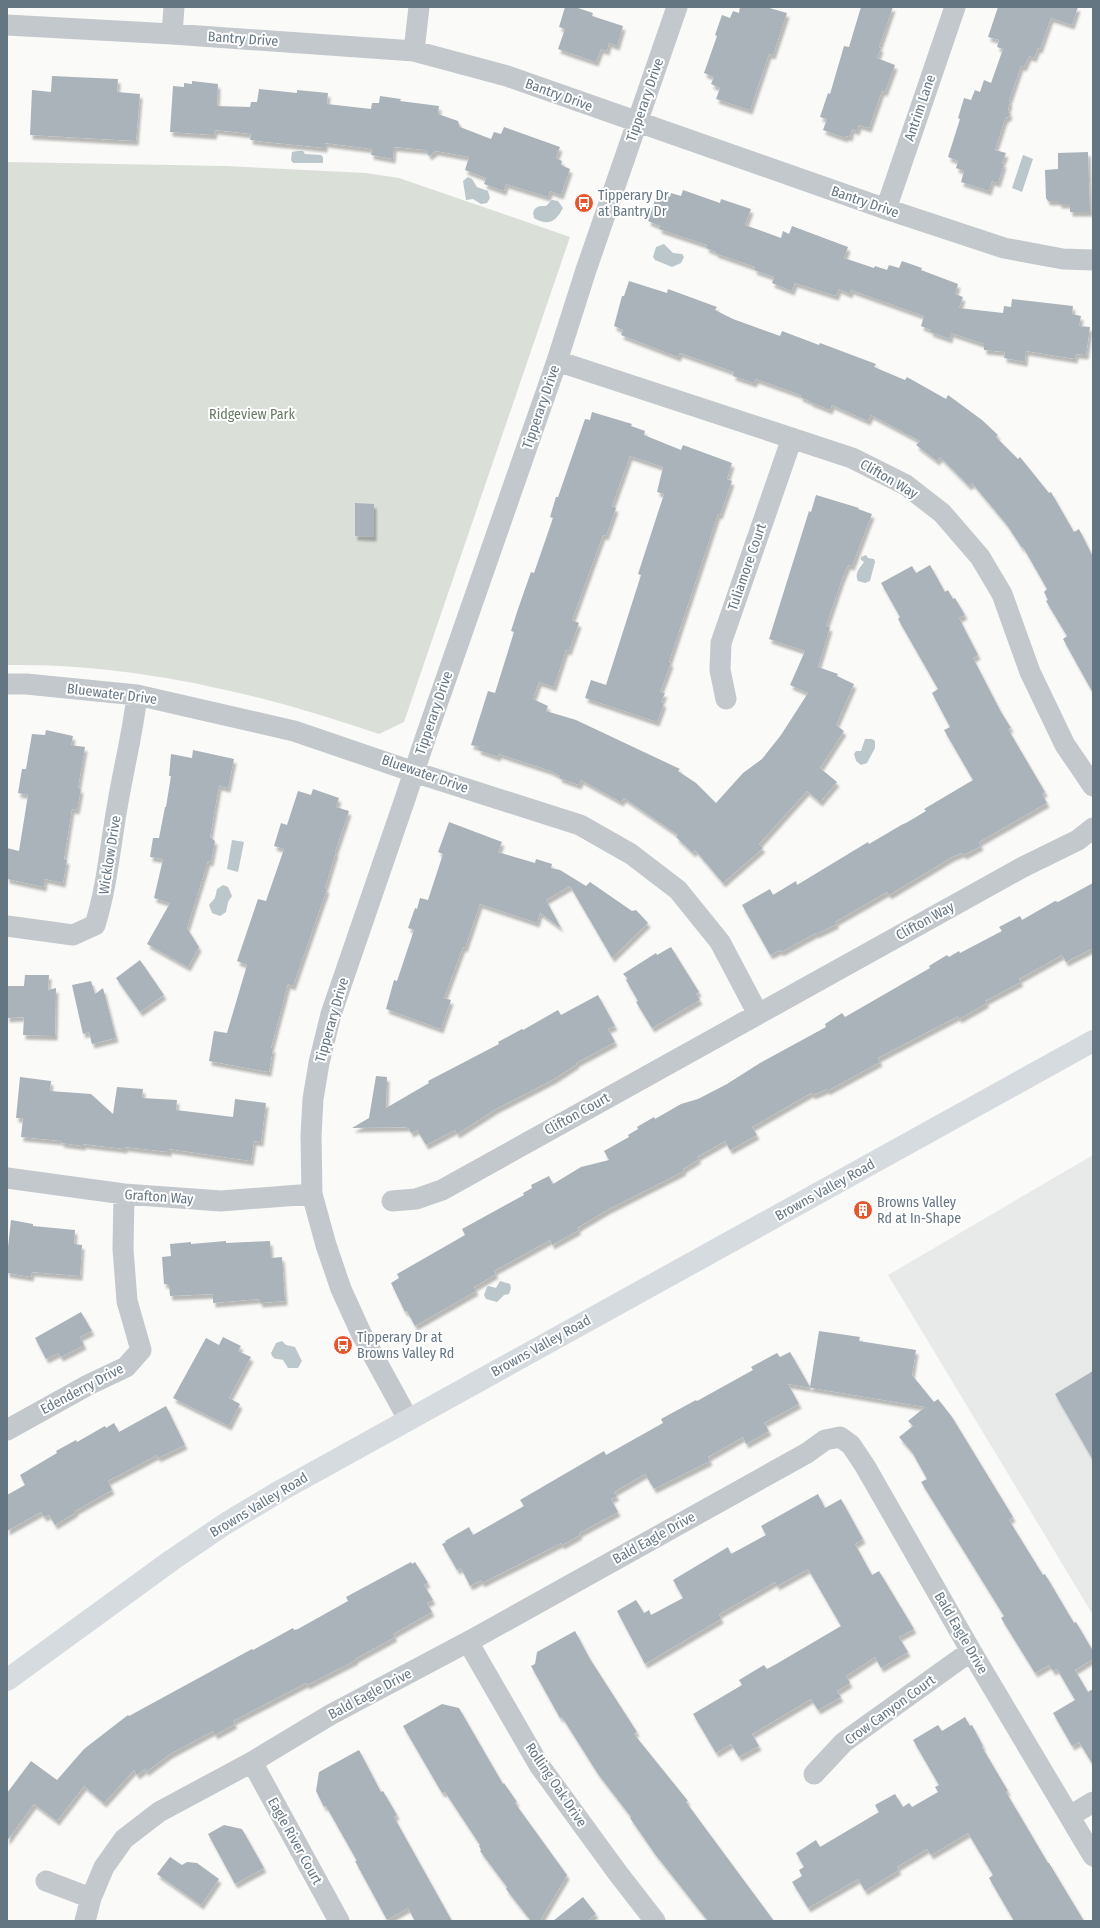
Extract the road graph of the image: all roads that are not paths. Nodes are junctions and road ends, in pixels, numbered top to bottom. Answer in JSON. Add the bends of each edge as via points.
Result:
{"nodes":[{"id":1,"x":174,"y":7,"type":"edge"},
{"id":2,"x":419,"y":7,"type":"edge"},
{"id":3,"x":677,"y":7,"type":"edge"},
{"id":4,"x":955,"y":7,"type":"edge"},
{"id":5,"x":7,"y":25,"type":"edge"},
{"id":6,"x":172,"y":34,"type":"junction"},
{"id":7,"x":414,"y":51,"type":"junction"},
{"id":8,"x":637,"y":123,"type":"junction"},
{"id":9,"x":886,"y":210,"type":"junction"},
{"id":10,"x":1093,"y":260,"type":"edge"},
{"id":11,"x":557,"y":361,"type":"junction"},
{"id":12,"x":792,"y":438,"type":"junction"},
{"id":13,"x":7,"y":684,"type":"edge"},
{"id":14,"x":137,"y":694,"type":"junction"},
{"id":15,"x":726,"y":699,"type":"dead end"},
{"id":16,"x":414,"y":772,"type":"junction"},
{"id":17,"x":1093,"y":786,"type":"edge"},
{"id":18,"x":1093,"y":828,"type":"edge"},
{"id":19,"x":7,"y":926,"type":"edge"},
{"id":20,"x":758,"y":1014,"type":"junction"},
{"id":21,"x":1093,"y":1041,"type":"edge"},
{"id":22,"x":7,"y":1178,"type":"edge"},
{"id":23,"x":124,"y":1194,"type":"junction"},
{"id":24,"x":312,"y":1194,"type":"junction"},
{"id":25,"x":392,"y":1202,"type":"dead end"},
{"id":26,"x":408,"y":1420,"type":"junction"},
{"id":27,"x":7,"y":1430,"type":"edge"},
{"id":28,"x":468,"y":1642,"type":"junction"},
{"id":29,"x":971,"y":1652,"type":"junction"},
{"id":30,"x":7,"y":1680,"type":"edge"},
{"id":31,"x":252,"y":1762,"type":"junction"},
{"id":32,"x":814,"y":1774,"type":"dead end"},
{"id":33,"x":1093,"y":1802,"type":"edge"},
{"id":34,"x":1070,"y":1816,"type":"junction"},
{"id":35,"x":1093,"y":1856,"type":"edge"},
{"id":36,"x":46,"y":1881,"type":"dead end"},
{"id":37,"x":91,"y":1898,"type":"junction"},
{"id":38,"x":85,"y":1921,"type":"edge"},
{"id":39,"x":339,"y":1921,"type":"edge"},
{"id":40,"x":655,"y":1921,"type":"edge"}],
"edges":[{"from":1,"to":6,"type":"street"},
{"from":2,"to":7,"type":"street"},
{"from":3,"to":8,"type":"street","name":"Tipperary Drive"},
{"from":4,"to":9,"type":"street","name":"Antrim Lane"},
{"from":5,"to":6,"type":"street","name":"Bantry Drive"},
{"from":6,"to":7,"type":"street","name":"Bantry Drive"},
{"from":7,"to":8,"type":"street","name":"Bantry Drive","via":[[507,76]]},
{"from":8,"to":9,"type":"street","name":"Bantry Drive"},
{"from":8,"to":11,"type":"street","name":"Tipperary Drive"},
{"from":9,"to":10,"type":"street","name":"Bantry Drive","via":[[1004,248],[1063,259]]},
{"from":11,"to":12,"type":"street","name":"Clifton Way"},
{"from":11,"to":16,"type":"street","name":"Tipperary Drive"},
{"from":12,"to":15,"type":"street","name":"Tuliamore Court","via":[[721,643],[720,670]]},
{"from":12,"to":17,"type":"street","name":"Clifton Way","via":[[852,458],[906,485],[942,513],[980,557],[1002,594],[1030,672],[1062,738]]},
{"from":13,"to":14,"type":"street","name":"Bluewater Drive"},
{"from":14,"to":16,"type":"street","name":"Bluewater Drive","via":[[294,731]]},
{"from":14,"to":19,"type":"street","name":"Wicklow Drive","via":[[103,899],[95,925],[73,935]]},
{"from":16,"to":20,"type":"street","name":"Bluewater Drive","via":[[580,825],[631,854],[678,890],[720,942]]},
{"from":16,"to":24,"type":"street","name":"Tipperary Drive","via":[[330,1014],[314,1099],[311,1136]]},
{"from":18,"to":20,"type":"street","name":"Clifton Way","via":[[1078,840],[1023,867]]},
{"from":20,"to":25,"type":"street","name":"Clifton Court","via":[[442,1190],[416,1199]]},
{"from":21,"to":26,"type":"main road","name":"Browns Valley Road"},
{"from":22,"to":23,"type":"street","name":"Grafton Way"},
{"from":23,"to":24,"type":"street","name":"Grafton Way","via":[[221,1201]]},
{"from":23,"to":27,"type":"street","name":"Edenderry Drive","via":[[123,1249],[127,1302],[141,1350],[126,1367]]},
{"from":24,"to":26,"type":"street","name":"Tipperary Drive","via":[[341,1289],[361,1333]]},
{"from":26,"to":30,"type":"main road","name":"Browns Valley Road","via":[[225,1524]]},
{"from":28,"to":29,"type":"street","name":"Bald Eagle Drive","via":[[826,1440],[840,1437],[851,1445],[865,1466]]},
{"from":28,"to":31,"type":"street","name":"Bald Eagle Drive","via":[[330,1715]]},
{"from":28,"to":40,"type":"street","name":"Rolling Oak Drive","via":[[540,1765],[616,1872]]},
{"from":29,"to":32,"type":"street","name":"Crow Canyon Court","via":[[844,1742]]},
{"from":29,"to":34,"type":"street","name":"Bald Eagle Drive"},
{"from":31,"to":37,"type":"street","name":"Bald Eagle Drive","via":[[159,1812],[124,1839],[104,1867]]},
{"from":31,"to":39,"type":"street","name":"Eagle River Court"},
{"from":33,"to":34,"type":"street"},
{"from":34,"to":35,"type":"street","name":"Bald Eagle Drive"},
{"from":36,"to":37,"type":"street"},
{"from":37,"to":38,"type":"street","name":"Bald Eagle Drive"}]}
